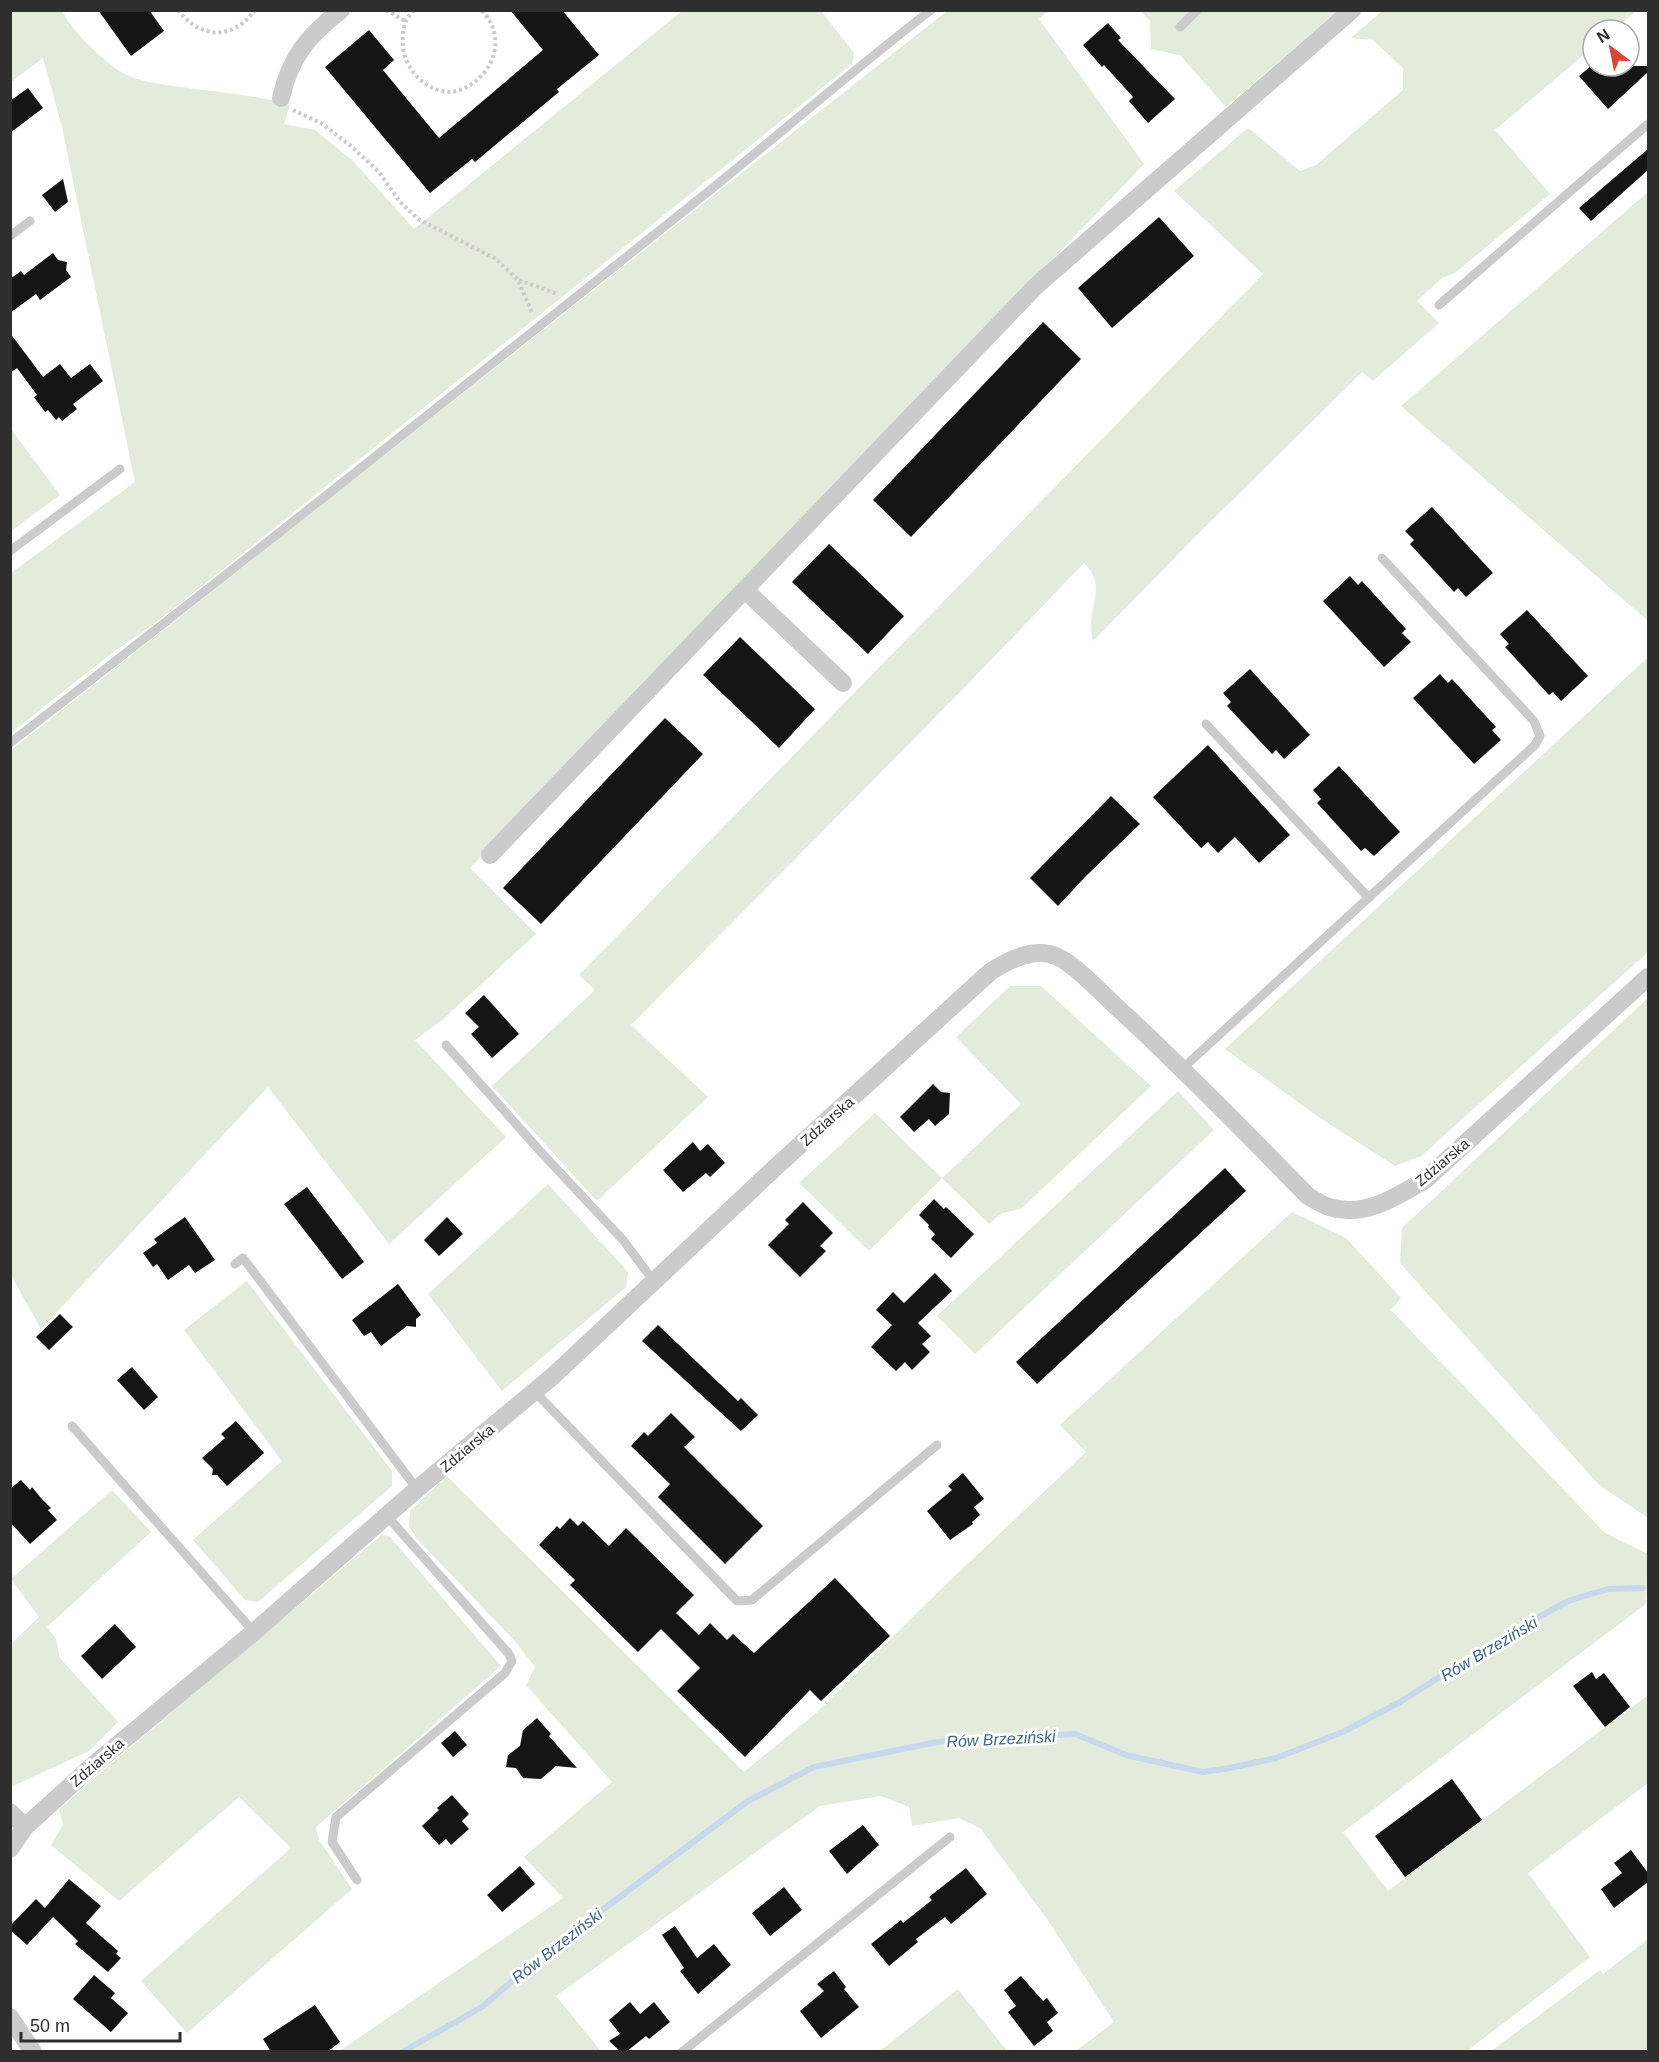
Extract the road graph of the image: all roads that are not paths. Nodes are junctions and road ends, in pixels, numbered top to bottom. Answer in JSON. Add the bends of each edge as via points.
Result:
{"nodes":[{"id":1,"x":341,"y":10,"type":"edge"},
{"id":2,"x":932,"y":10,"type":"edge"},
{"id":3,"x":1197,"y":10,"type":"edge"},
{"id":4,"x":1352,"y":10,"type":"edge"},
{"id":5,"x":1180,"y":27,"type":"dead end"},
{"id":6,"x":287,"y":102,"type":"road end"},
{"id":7,"x":1648,"y":124,"type":"edge"},
{"id":8,"x":30,"y":221,"type":"dead end"},
{"id":9,"x":10,"y":236,"type":"edge"},
{"id":10,"x":1439,"y":305,"type":"dead end"},
{"id":11,"x":120,"y":469,"type":"dead end"},
{"id":12,"x":10,"y":551,"type":"edge"},
{"id":13,"x":1382,"y":558,"type":"dead end"},
{"id":14,"x":745,"y":590,"type":"junction"},
{"id":15,"x":843,"y":683,"type":"dead end"},
{"id":16,"x":1206,"y":724,"type":"dead end"},
{"id":17,"x":10,"y":743,"type":"edge"},
{"id":18,"x":490,"y":855,"type":"dead end"},
{"id":19,"x":1369,"y":898,"type":"junction"},
{"id":20,"x":1648,"y":977,"type":"edge"},
{"id":21,"x":446,"y":1045,"type":"dead end"},
{"id":22,"x":1183,"y":1068,"type":"junction"},
{"id":23,"x":235,"y":1264,"type":"dead end"},
{"id":24,"x":655,"y":1283,"type":"junction"},
{"id":25,"x":535,"y":1392,"type":"junction"},
{"id":26,"x":72,"y":1426,"type":"dead end"},
{"id":27,"x":937,"y":1445,"type":"dead end"},
{"id":28,"x":417,"y":1489,"type":"junction"},
{"id":29,"x":387,"y":1516,"type":"junction"},
{"id":30,"x":254,"y":1632,"type":"junction"},
{"id":31,"x":10,"y":1812,"type":"edge"},
{"id":32,"x":25,"y":1827,"type":"junction"},
{"id":33,"x":950,"y":1837,"type":"dead end"},
{"id":34,"x":10,"y":1849,"type":"edge"},
{"id":35,"x":357,"y":1880,"type":"dead end"},
{"id":36,"x":10,"y":2017,"type":"edge"},
{"id":37,"x":33,"y":2052,"type":"edge"},
{"id":38,"x":682,"y":2052,"type":"edge"}],
"edges":[{"from":1,"to":6,"type":"street","via":[[302,47],[289,68]]},
{"from":2,"to":17,"type":"lane","via":[[573,300]]},
{"from":3,"to":5,"type":"lane"},
{"from":4,"to":14,"type":"street","via":[[1043,279]]},
{"from":7,"to":10,"type":"lane"},
{"from":8,"to":9,"type":"lane"},
{"from":11,"to":12,"type":"lane"},
{"from":13,"to":19,"type":"lane","via":[[1534,721],[1540,736],[1535,745]]},
{"from":14,"to":15,"type":"street"},
{"from":14,"to":18,"type":"street"},
{"from":16,"to":19,"type":"lane"},
{"from":19,"to":22,"type":"lane"},
{"from":20,"to":22,"type":"street","name":"Zdziarska","via":[[1425,1180],[1387,1202],[1361,1210],[1329,1207],[1308,1196]]},
{"from":21,"to":24,"type":"lane","via":[[623,1240]]},
{"from":22,"to":24,"type":"street","name":"Zdziarska","via":[[1058,956],[1040,953],[1013,958],[990,972]]},
{"from":23,"to":28,"type":"lane","via":[[243,1258]]},
{"from":24,"to":25,"type":"street","name":"Zdziarska"},
{"from":25,"to":27,"type":"lane","via":[[738,1601],[752,1600]]},
{"from":25,"to":28,"type":"street","name":"Zdziarska"},
{"from":26,"to":30,"type":"lane"},
{"from":28,"to":29,"type":"street","name":"Zdziarska"},
{"from":29,"to":30,"type":"street","name":"Zdziarska"},
{"from":29,"to":35,"type":"lane","via":[[512,1661],[505,1673],[336,1817],[332,1842]]},
{"from":30,"to":32,"type":"street","name":"Zdziarska"},
{"from":31,"to":32,"type":"street"},
{"from":32,"to":34,"type":"street","name":"Zdziarska"},
{"from":33,"to":38,"type":"lane"},
{"from":36,"to":37,"type":"street"}]}
